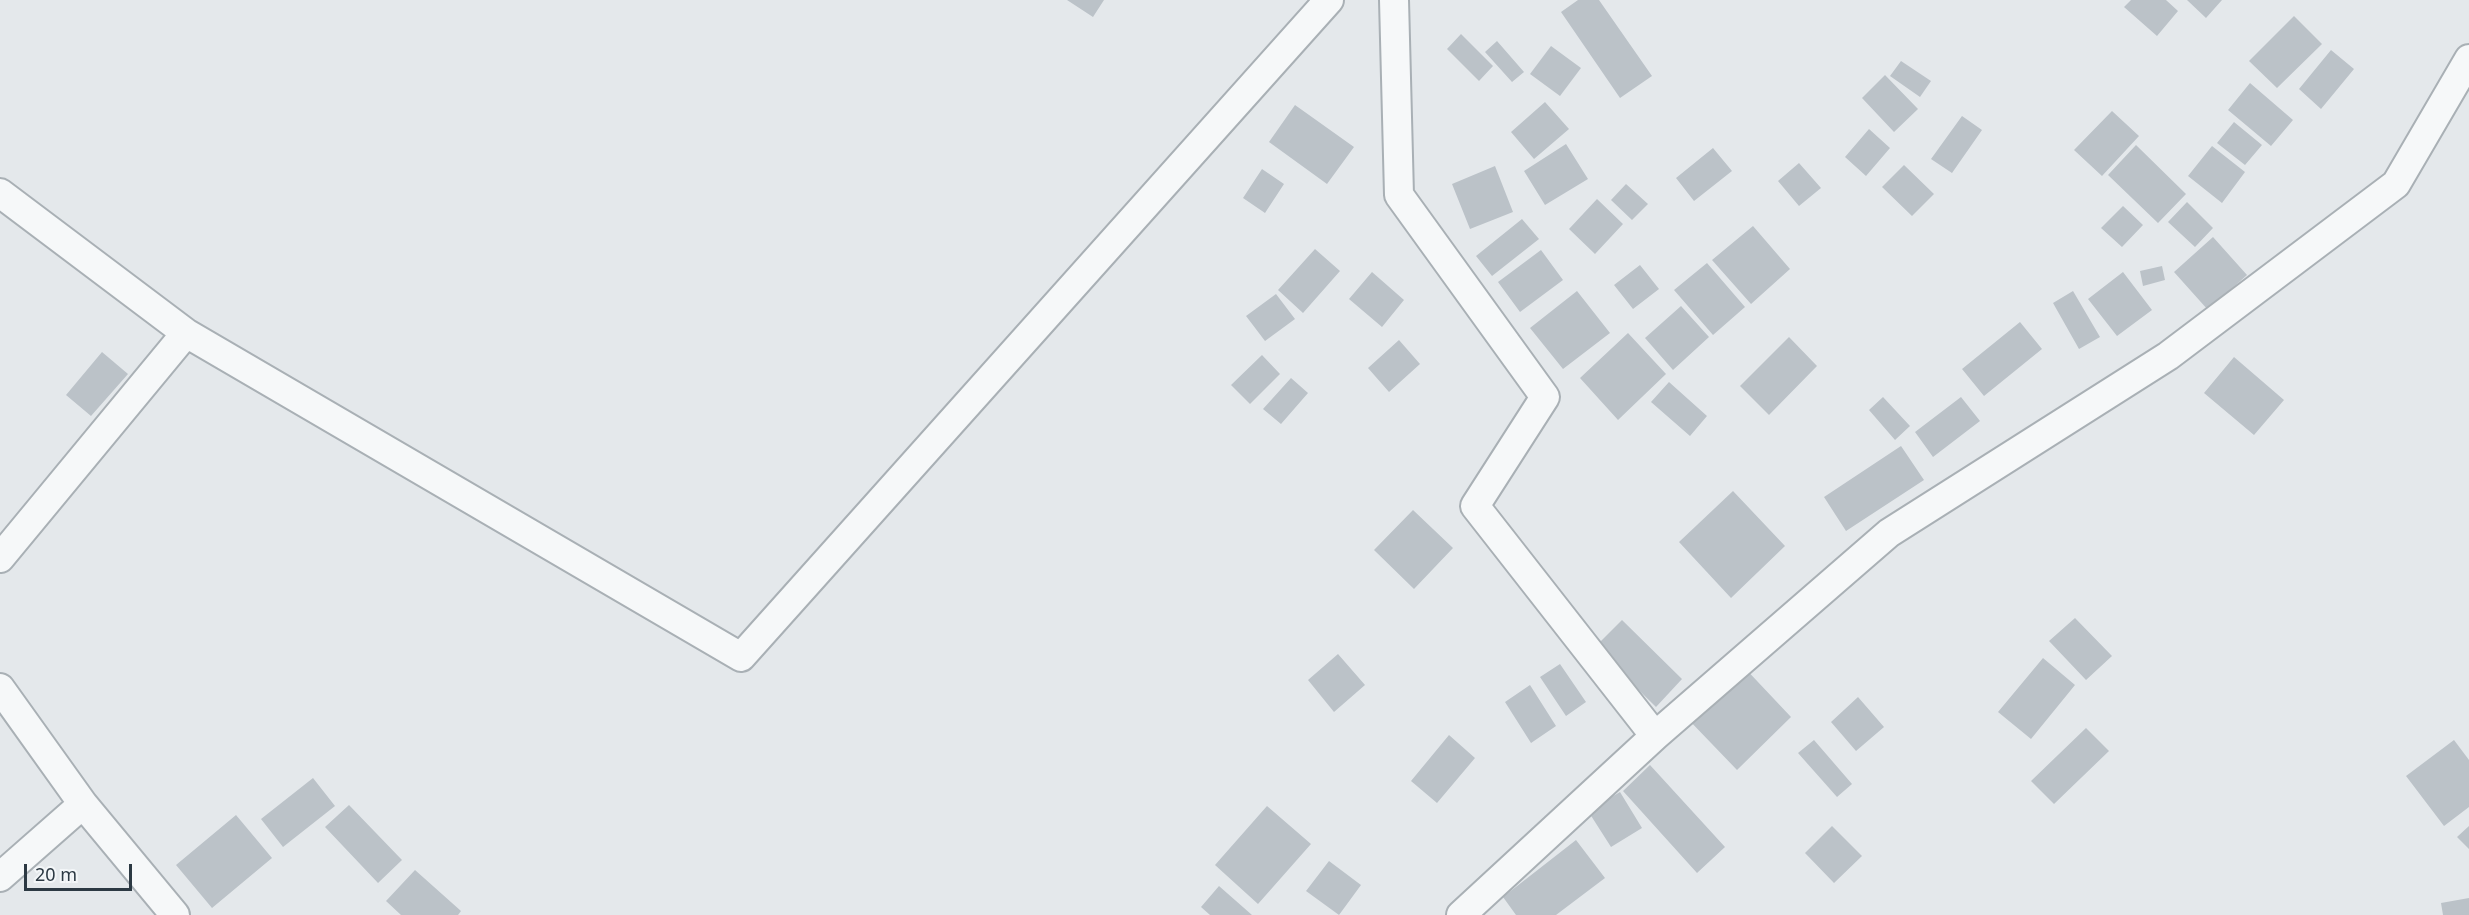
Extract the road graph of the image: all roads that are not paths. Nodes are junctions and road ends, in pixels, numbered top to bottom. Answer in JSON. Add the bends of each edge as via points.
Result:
{"nodes":[{"id":1,"x":1329,"y":0,"type":"edge"},
{"id":2,"x":1394,"y":0,"type":"edge"},
{"id":3,"x":2469,"y":59,"type":"edge"},
{"id":4,"x":0,"y":193,"type":"edge"},
{"id":5,"x":186,"y":333,"type":"junction"},
{"id":6,"x":0,"y":558,"type":"edge"},
{"id":7,"x":0,"y":688,"type":"edge"},
{"id":8,"x":1655,"y":736,"type":"junction"},
{"id":9,"x":82,"y":804,"type":"junction"},
{"id":10,"x":0,"y":877,"type":"edge"},
{"id":11,"x":175,"y":915,"type":"edge"},
{"id":12,"x":1461,"y":915,"type":"edge"}],
"edges":[{"from":1,"to":5,"type":"street","via":[[741,657]]},
{"from":2,"to":8,"type":"street","via":[[1400,195],[1545,397],[1475,506]]},
{"from":3,"to":8,"type":"street","via":[[2396,184],[2168,356],[1889,533]]},
{"from":4,"to":5,"type":"street"},
{"from":5,"to":6,"type":"street"},
{"from":7,"to":9,"type":"street"},
{"from":8,"to":12,"type":"street"},
{"from":9,"to":10,"type":"street"},
{"from":9,"to":11,"type":"street"}]}
